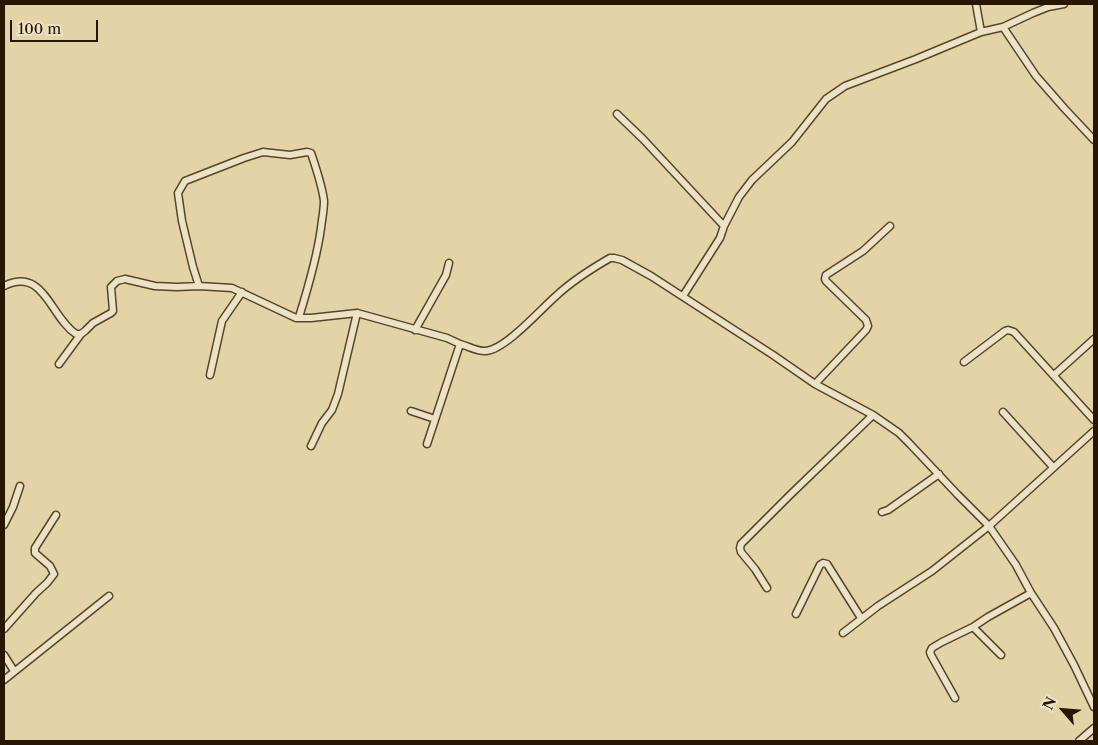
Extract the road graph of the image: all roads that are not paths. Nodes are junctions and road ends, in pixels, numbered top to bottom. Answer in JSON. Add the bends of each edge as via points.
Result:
{"nodes":[{"id":1,"x":976,"y":4,"type":"edge"},
{"id":2,"x":1064,"y":4,"type":"edge"},
{"id":3,"x":1003,"y":27,"type":"junction"},
{"id":4,"x":981,"y":32,"type":"junction"},
{"id":5,"x":617,"y":114,"type":"dead end"},
{"id":6,"x":1094,"y":140,"type":"edge"},
{"id":7,"x":724,"y":226,"type":"junction"},
{"id":8,"x":890,"y":226,"type":"dead end"},
{"id":9,"x":449,"y":264,"type":"dead end"},
{"id":10,"x":4,"y":286,"type":"edge"},
{"id":11,"x":199,"y":286,"type":"junction"},
{"id":12,"x":242,"y":292,"type":"junction"},
{"id":13,"x":683,"y":296,"type":"junction"},
{"id":14,"x":357,"y":312,"type":"junction"},
{"id":15,"x":299,"y":317,"type":"junction"},
{"id":16,"x":415,"y":330,"type":"junction"},
{"id":17,"x":81,"y":334,"type":"junction"},
{"id":18,"x":1094,"y":339,"type":"edge"},
{"id":19,"x":460,"y":344,"type":"junction"},
{"id":20,"x":964,"y":362,"type":"dead end"},
{"id":21,"x":58,"y":364,"type":"dead end"},
{"id":22,"x":210,"y":375,"type":"dead end"},
{"id":23,"x":1054,"y":375,"type":"junction"},
{"id":24,"x":815,"y":384,"type":"junction"},
{"id":25,"x":411,"y":411,"type":"dead end"},
{"id":26,"x":1003,"y":412,"type":"dead end"},
{"id":27,"x":873,"y":415,"type":"junction"},
{"id":28,"x":1094,"y":418,"type":"edge"},
{"id":29,"x":435,"y":419,"type":"junction"},
{"id":30,"x":1094,"y":431,"type":"edge"},
{"id":31,"x":427,"y":444,"type":"dead end"},
{"id":32,"x":311,"y":446,"type":"dead end"},
{"id":33,"x":1053,"y":467,"type":"junction"},
{"id":34,"x":939,"y":474,"type":"junction"},
{"id":35,"x":20,"y":486,"type":"dead end"},
{"id":36,"x":882,"y":512,"type":"dead end"},
{"id":37,"x":56,"y":516,"type":"dead end"},
{"id":38,"x":4,"y":525,"type":"edge"},
{"id":39,"x":989,"y":526,"type":"junction"},
{"id":40,"x":767,"y":588,"type":"dead end"},
{"id":41,"x":1031,"y":593,"type":"junction"},
{"id":42,"x":110,"y":596,"type":"dead end"},
{"id":43,"x":796,"y":614,"type":"dead end"},
{"id":44,"x":861,"y":618,"type":"junction"},
{"id":45,"x":973,"y":627,"type":"junction"},
{"id":46,"x":4,"y":629,"type":"edge"},
{"id":47,"x":843,"y":633,"type":"dead end"},
{"id":48,"x":4,"y":655,"type":"edge"},
{"id":49,"x":1000,"y":655,"type":"dead end"},
{"id":50,"x":14,"y":671,"type":"junction"},
{"id":51,"x":4,"y":680,"type":"edge"},
{"id":52,"x":955,"y":698,"type":"dead end"},
{"id":53,"x":1094,"y":707,"type":"edge"},
{"id":54,"x":1094,"y":728,"type":"edge"},
{"id":55,"x":1080,"y":741,"type":"edge"}],
"edges":[{"from":1,"to":4,"type":"street"},
{"from":2,"to":3,"type":"street","via":[[1033,12]]},
{"from":3,"to":4,"type":"street"},
{"from":3,"to":6,"type":"street","via":[[1036,76]]},
{"from":4,"to":7,"type":"street","via":[[845,86],[826,98],[792,142],[752,180]]},
{"from":5,"to":7,"type":"street"},
{"from":7,"to":13,"type":"street","via":[[720,238]]},
{"from":8,"to":24,"type":"street","via":[[863,251],[826,274],[826,282],[866,320],[868,326]]},
{"from":9,"to":16,"type":"street"},
{"from":10,"to":17,"type":"street","via":[[23,281],[38,288],[58,316],[73,332]]},
{"from":11,"to":12,"type":"street","via":[[232,288]]},
{"from":11,"to":15,"type":"street","via":[[178,193],[185,181],[263,152],[311,153],[324,209],[310,282]]},
{"from":11,"to":17,"type":"street","via":[[155,286],[120,280],[111,287],[111,313]]},
{"from":12,"to":15,"type":"street"},
{"from":12,"to":22,"type":"street","via":[[222,321]]},
{"from":13,"to":19,"type":"street","via":[[622,260],[610,258],[556,295],[527,324],[496,347],[484,351]]},
{"from":13,"to":24,"type":"street"},
{"from":14,"to":15,"type":"street"},
{"from":14,"to":16,"type":"street"},
{"from":14,"to":32,"type":"street","via":[[338,394]]},
{"from":16,"to":19,"type":"street"},
{"from":17,"to":21,"type":"street"},
{"from":18,"to":23,"type":"street"},
{"from":19,"to":29,"type":"street"},
{"from":20,"to":23,"type":"street","via":[[1005,331],[1011,330]]},
{"from":23,"to":28,"type":"street"},
{"from":24,"to":27,"type":"street"},
{"from":25,"to":29,"type":"street"},
{"from":26,"to":33,"type":"street"},
{"from":27,"to":34,"type":"street","via":[[899,434]]},
{"from":27,"to":40,"type":"street","via":[[741,544],[741,552]]},
{"from":29,"to":31,"type":"street"},
{"from":30,"to":33,"type":"street"},
{"from":33,"to":39,"type":"street"},
{"from":34,"to":36,"type":"street"},
{"from":34,"to":39,"type":"street"},
{"from":35,"to":38,"type":"street"},
{"from":37,"to":46,"type":"street","via":[[35,548],[35,553],[54,574]]},
{"from":39,"to":41,"type":"street"},
{"from":39,"to":44,"type":"street","via":[[932,571]]},
{"from":41,"to":45,"type":"street"},
{"from":41,"to":53,"type":"street","via":[[1054,628]]},
{"from":42,"to":50,"type":"street"},
{"from":43,"to":44,"type":"street","via":[[823,563],[827,564]]},
{"from":44,"to":47,"type":"street"},
{"from":45,"to":49,"type":"street"},
{"from":45,"to":52,"type":"street","via":[[942,642],[930,652]]},
{"from":48,"to":50,"type":"street"},
{"from":50,"to":51,"type":"street"},
{"from":54,"to":55,"type":"street"}]}
